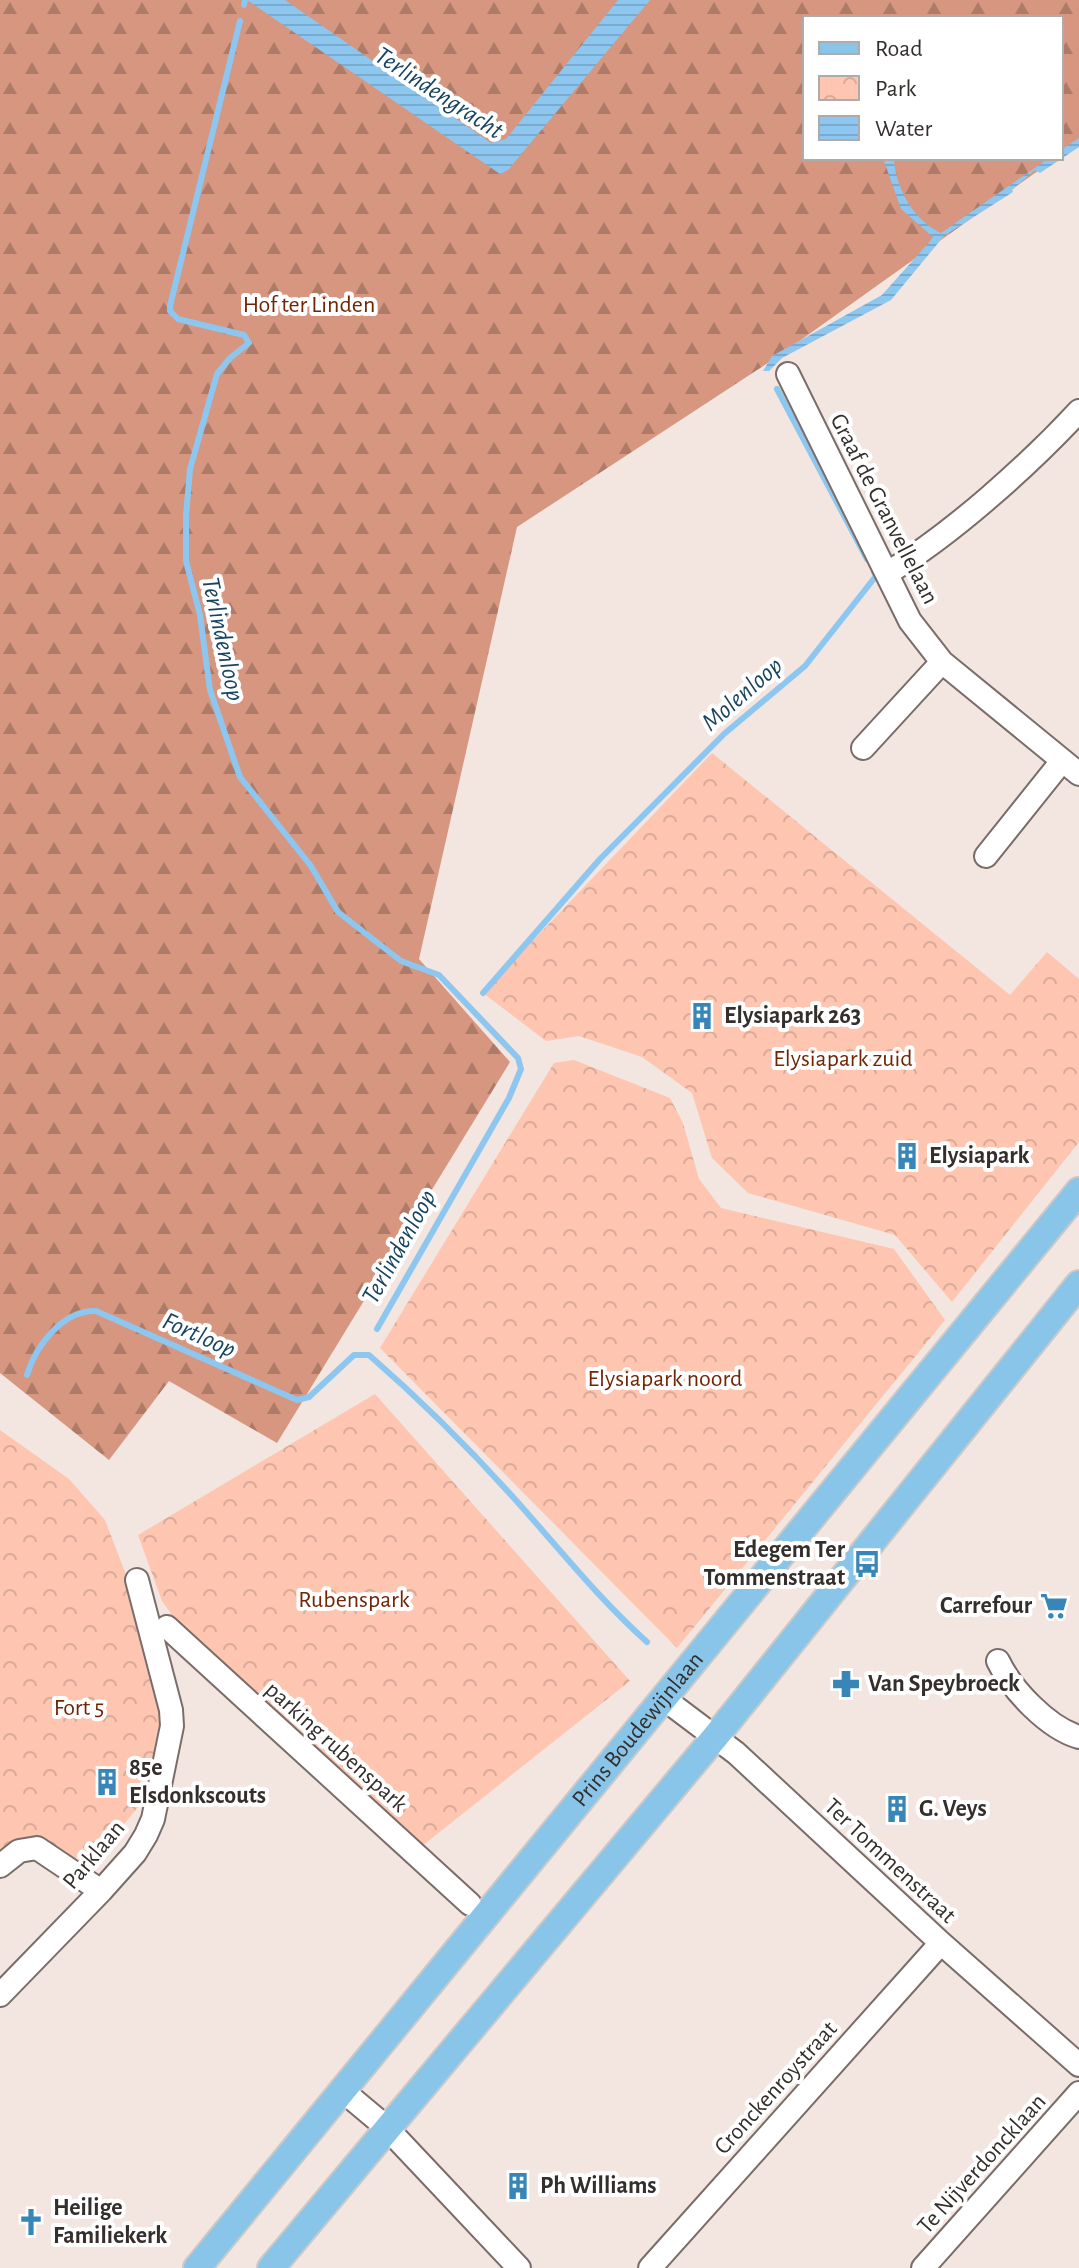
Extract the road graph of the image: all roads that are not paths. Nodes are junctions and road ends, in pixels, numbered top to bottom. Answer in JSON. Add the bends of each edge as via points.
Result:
{"nodes":[{"id":1,"x":788,"y":374,"type":"dead end"},
{"id":2,"x":1079,"y":411,"type":"edge"},
{"id":3,"x":889,"y":572,"type":"junction"},
{"id":4,"x":942,"y":662,"type":"junction"},
{"id":5,"x":863,"y":748,"type":"dead end"},
{"id":6,"x":1071,"y":768,"type":"edge"},
{"id":7,"x":986,"y":856,"type":"dead end"},
{"id":8,"x":1079,"y":1191,"type":"edge"},
{"id":9,"x":1079,"y":1284,"type":"edge"},
{"id":10,"x":137,"y":1580,"type":"dead end"},
{"id":11,"x":167,"y":1627,"type":"dead end"},
{"id":12,"x":998,"y":1661,"type":"dead end"},
{"id":13,"x":663,"y":1698,"type":"junction"},
{"id":14,"x":716,"y":1736,"type":"junction"},
{"id":15,"x":1079,"y":1737,"type":"edge"},
{"id":16,"x":0,"y":1866,"type":"edge"},
{"id":17,"x":101,"y":1891,"type":"junction"},
{"id":18,"x":470,"y":1904,"type":"dead end"},
{"id":19,"x":941,"y":1943,"type":"junction"},
{"id":20,"x":0,"y":1995,"type":"edge"},
{"id":21,"x":1075,"y":2052,"type":"edge"},
{"id":22,"x":343,"y":2091,"type":"junction"},
{"id":23,"x":1079,"y":2093,"type":"edge"},
{"id":24,"x":386,"y":2127,"type":"junction"},
{"id":25,"x":197,"y":2268,"type":"edge"},
{"id":26,"x":271,"y":2268,"type":"edge"},
{"id":27,"x":519,"y":2268,"type":"edge"},
{"id":28,"x":650,"y":2268,"type":"edge"},
{"id":29,"x":923,"y":2268,"type":"edge"}],
"edges":[{"from":1,"to":3,"type":"street","name":"Graaf de Granvellelaan","via":[[871,546]]},
{"from":2,"to":3,"type":"street","via":[[995,489]]},
{"from":3,"to":4,"type":"street","name":"Graaf de Granvellelaan","via":[[899,604]]},
{"from":4,"to":5,"type":"street"},
{"from":4,"to":6,"type":"street","name":"Graaf de Granvellelaan"},
{"from":6,"to":7,"type":"street","name":"Graaf de Granvellelaan"},
{"from":8,"to":13,"type":"main road","name":"Prins Boudewijnlaan"},
{"from":9,"to":14,"type":"main road"},
{"from":10,"to":17,"type":"street","name":"Parklaan","via":[[172,1726],[153,1819],[135,1853]]},
{"from":11,"to":18,"type":"street","name":"parking rubenspark"},
{"from":12,"to":15,"type":"street","via":[[1007,1680],[1064,1732]]},
{"from":13,"to":14,"type":"street","name":"Ter Tommenstraat"},
{"from":13,"to":22,"type":"main road","name":"Prins Boudewijnlaan"},
{"from":14,"to":19,"type":"street","name":"Ter Tommenstraat"},
{"from":14,"to":24,"type":"main road"},
{"from":16,"to":17,"type":"street","via":[[19,1851],[37,1848]]},
{"from":17,"to":20,"type":"street","name":"Parklaan"},
{"from":19,"to":21,"type":"street","name":"Ter Tommenstraat"},
{"from":19,"to":28,"type":"street","name":"Cronckenroystraat"},
{"from":22,"to":24,"type":"street"},
{"from":22,"to":25,"type":"main road","name":"Prins Boudewijnlaan"},
{"from":23,"to":29,"type":"street","name":"Te Nijverdoncklaan"},
{"from":24,"to":26,"type":"main road"},
{"from":24,"to":27,"type":"street"}]}
